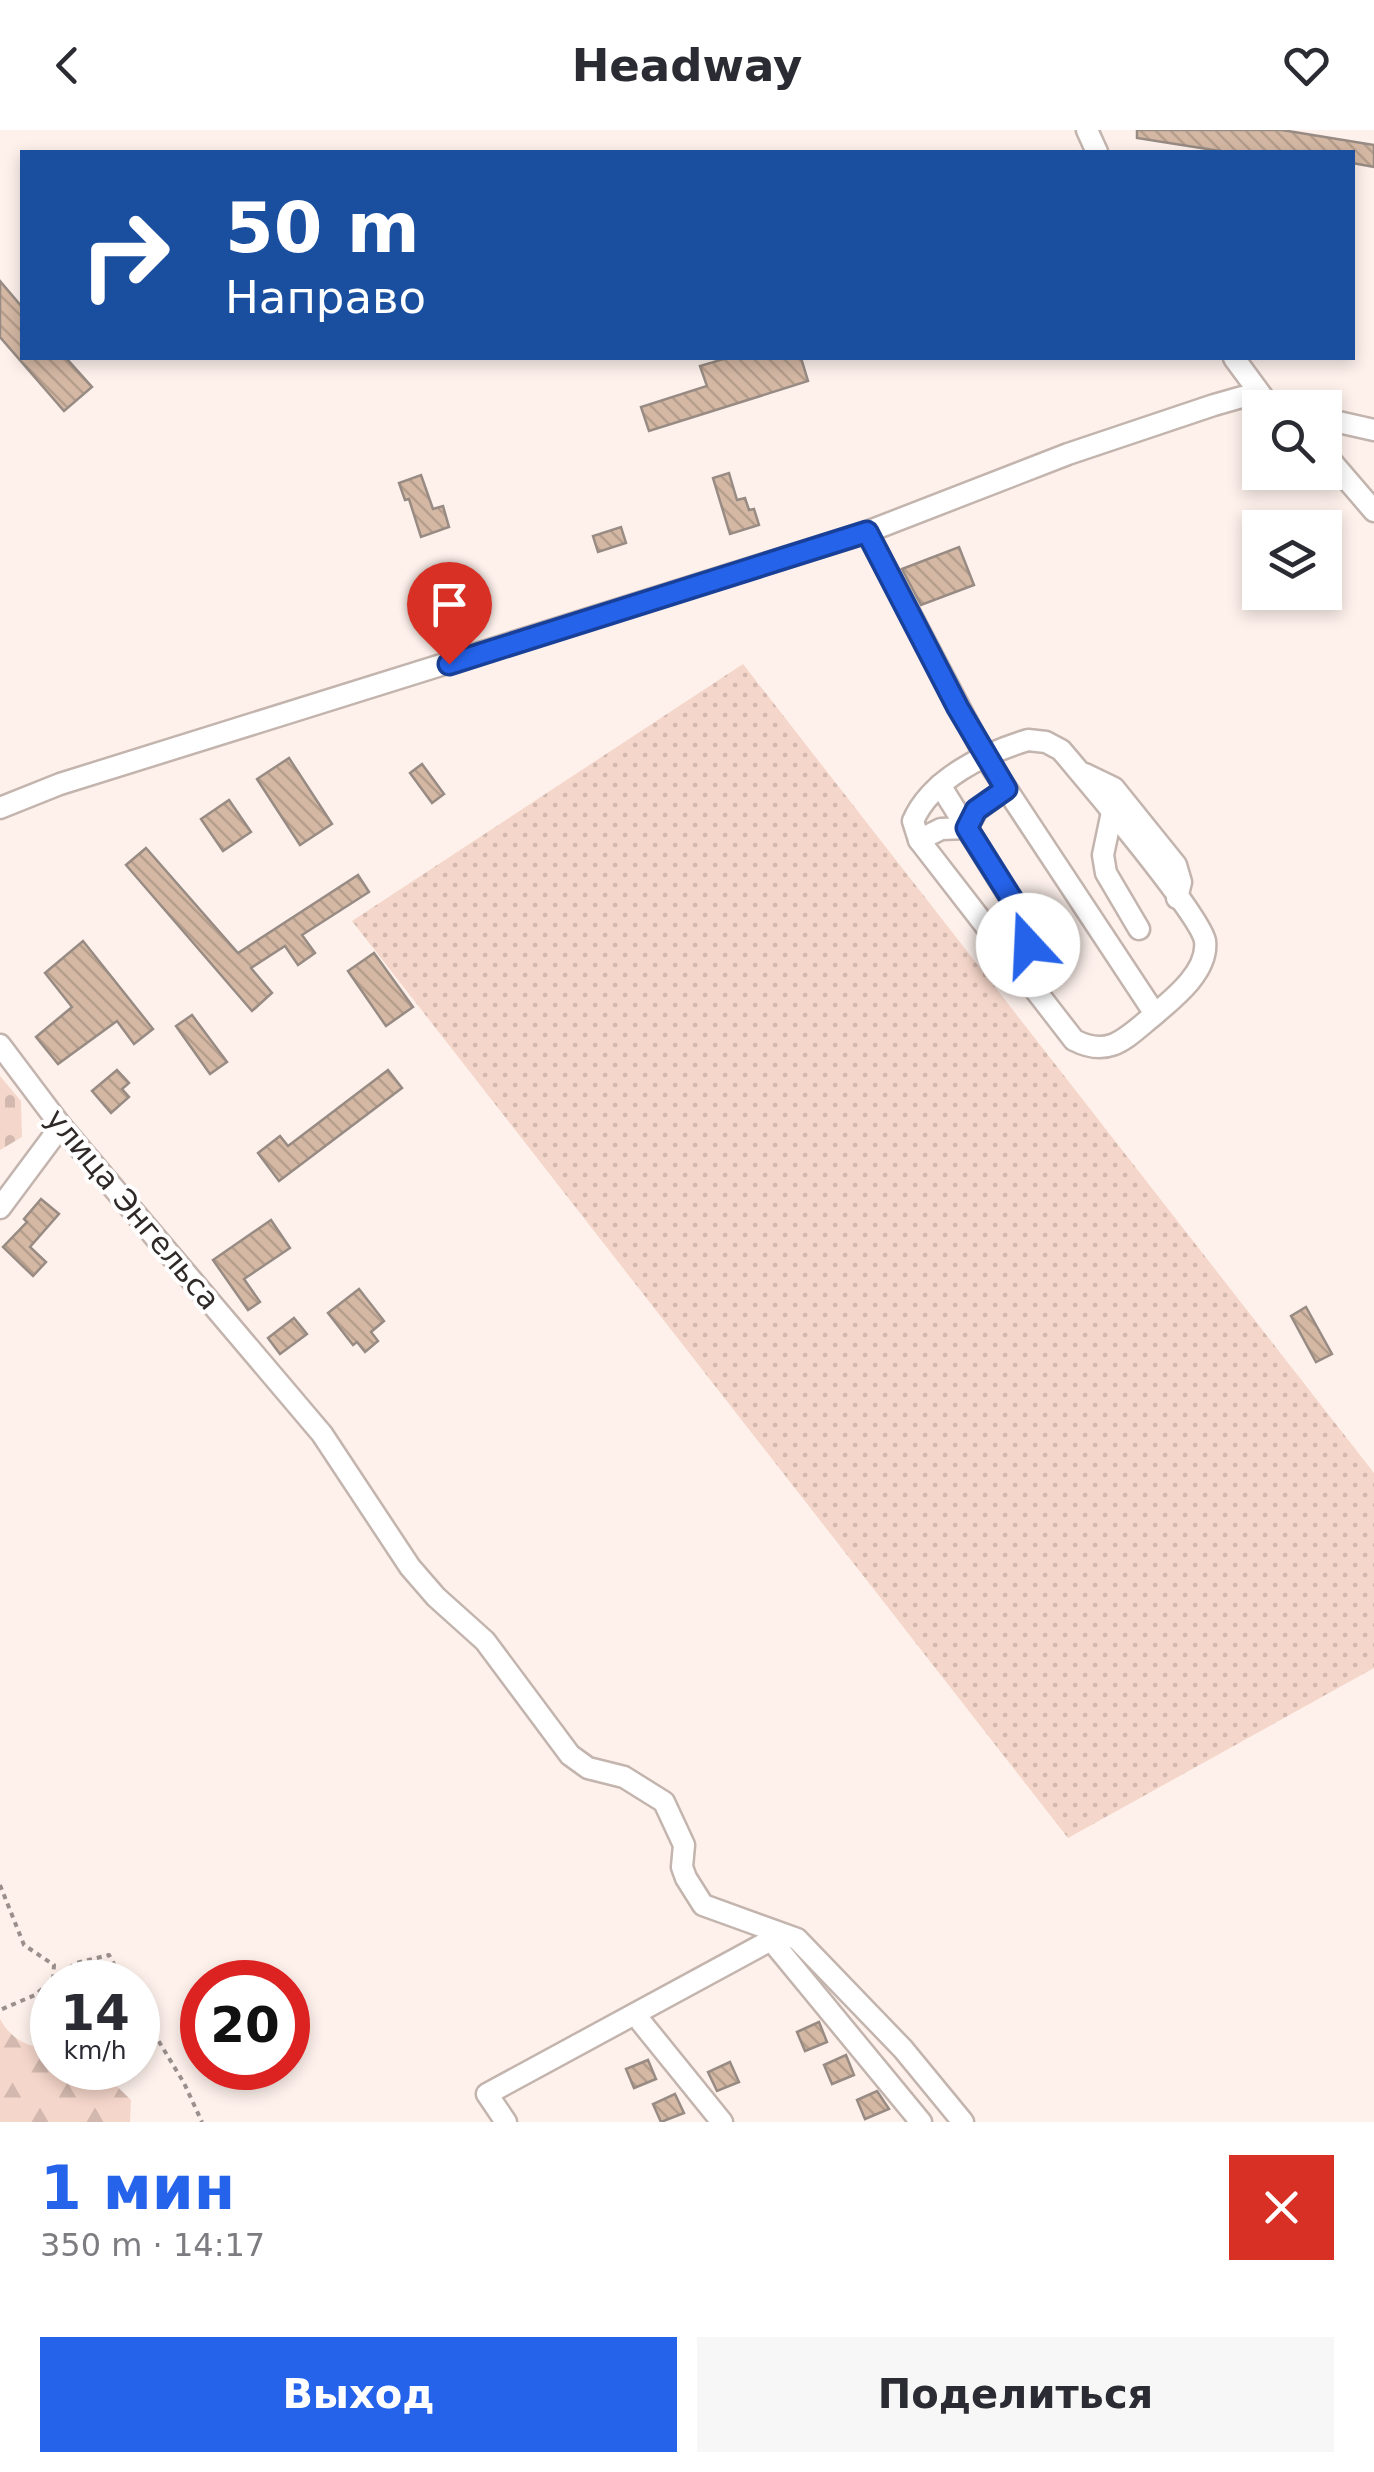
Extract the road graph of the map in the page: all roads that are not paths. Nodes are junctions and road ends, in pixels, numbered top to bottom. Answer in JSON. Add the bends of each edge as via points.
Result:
{"nodes":[{"id":1,"x":1236,"y":360,"type":"edge"},
{"id":2,"x":1260,"y":390,"type":"edge"},
{"id":3,"x":1242,"y":397,"type":"edge"},
{"id":4,"x":1342,"y":423,"type":"edge"},
{"id":5,"x":1374,"y":430,"type":"edge"},
{"id":6,"x":1342,"y":474,"type":"edge"},
{"id":7,"x":1374,"y":511,"type":"edge"},
{"id":8,"x":867,"y":532,"type":"junction"},
{"id":9,"x":986,"y":758,"type":"junction"},
{"id":10,"x":1079,"y":771,"type":"junction"},
{"id":11,"x":940,"y":784,"type":"junction"},
{"id":12,"x":1006,"y":789,"type":"junction"},
{"id":13,"x":0,"y":808,"type":"edge"},
{"id":14,"x":1112,"y":812,"type":"junction"},
{"id":15,"x":967,"y":828,"type":"junction"},
{"id":16,"x":919,"y":840,"type":"junction"},
{"id":17,"x":1178,"y":898,"type":"junction"},
{"id":18,"x":1139,"y":928,"type":"dead end"},
{"id":19,"x":1019,"y":969,"type":"junction"},
{"id":20,"x":1154,"y":1014,"type":"junction"},
{"id":21,"x":0,"y":1045,"type":"edge"},
{"id":22,"x":62,"y":1126,"type":"junction"},
{"id":23,"x":0,"y":1208,"type":"edge"},
{"id":24,"x":641,"y":2022,"type":"dead end"},
{"id":25,"x":506,"y":2122,"type":"edge"},
{"id":26,"x":722,"y":2122,"type":"edge"},
{"id":27,"x":922,"y":2122,"type":"edge"},
{"id":28,"x":964,"y":2122,"type":"edge"}],
"edges":[{"from":1,"to":2,"type":"street"},
{"from":3,"to":8,"type":"street","via":[[1068,454]]},
{"from":4,"to":5,"type":"street"},
{"from":6,"to":7,"type":"street"},
{"from":8,"to":9,"type":"street"},
{"from":8,"to":13,"type":"street"},
{"from":9,"to":10,"type":"street","via":[[1028,740],[1046,742]]},
{"from":9,"to":11,"type":"street"},
{"from":9,"to":12,"type":"street"},
{"from":10,"to":14,"type":"street"},
{"from":10,"to":17,"type":"street","via":[[1114,788],[1176,865]]},
{"from":11,"to":15,"type":"street"},
{"from":11,"to":16,"type":"street","via":[[913,821]]},
{"from":12,"to":15,"type":"street","via":[[976,810]]},
{"from":12,"to":20,"type":"street"},
{"from":14,"to":17,"type":"street"},
{"from":14,"to":18,"type":"street","via":[[1106,873]]},
{"from":15,"to":16,"type":"street","via":[[942,829]]},
{"from":15,"to":19,"type":"street","via":[[1030,928]]},
{"from":16,"to":19,"type":"street"},
{"from":17,"to":20,"type":"street","via":[[1205,942],[1202,961]]},
{"from":19,"to":20,"type":"street","via":[[1074,1040],[1092,1049],[1114,1046]]},
{"from":21,"to":22,"type":"street","name":"улица Энгельса"},
{"from":22,"to":23,"type":"street"},
{"from":22,"to":28,"type":"street","name":"улица Энгельса","via":[[322,1434],[410,1567],[486,1640],[570,1755],[664,1802],[684,1844],[686,1878],[702,1905],[797,1939]]},
{"from":24,"to":26,"type":"street"},
{"from":25,"to":27,"type":"street","via":[[486,2094],[771,1940]]}]}
